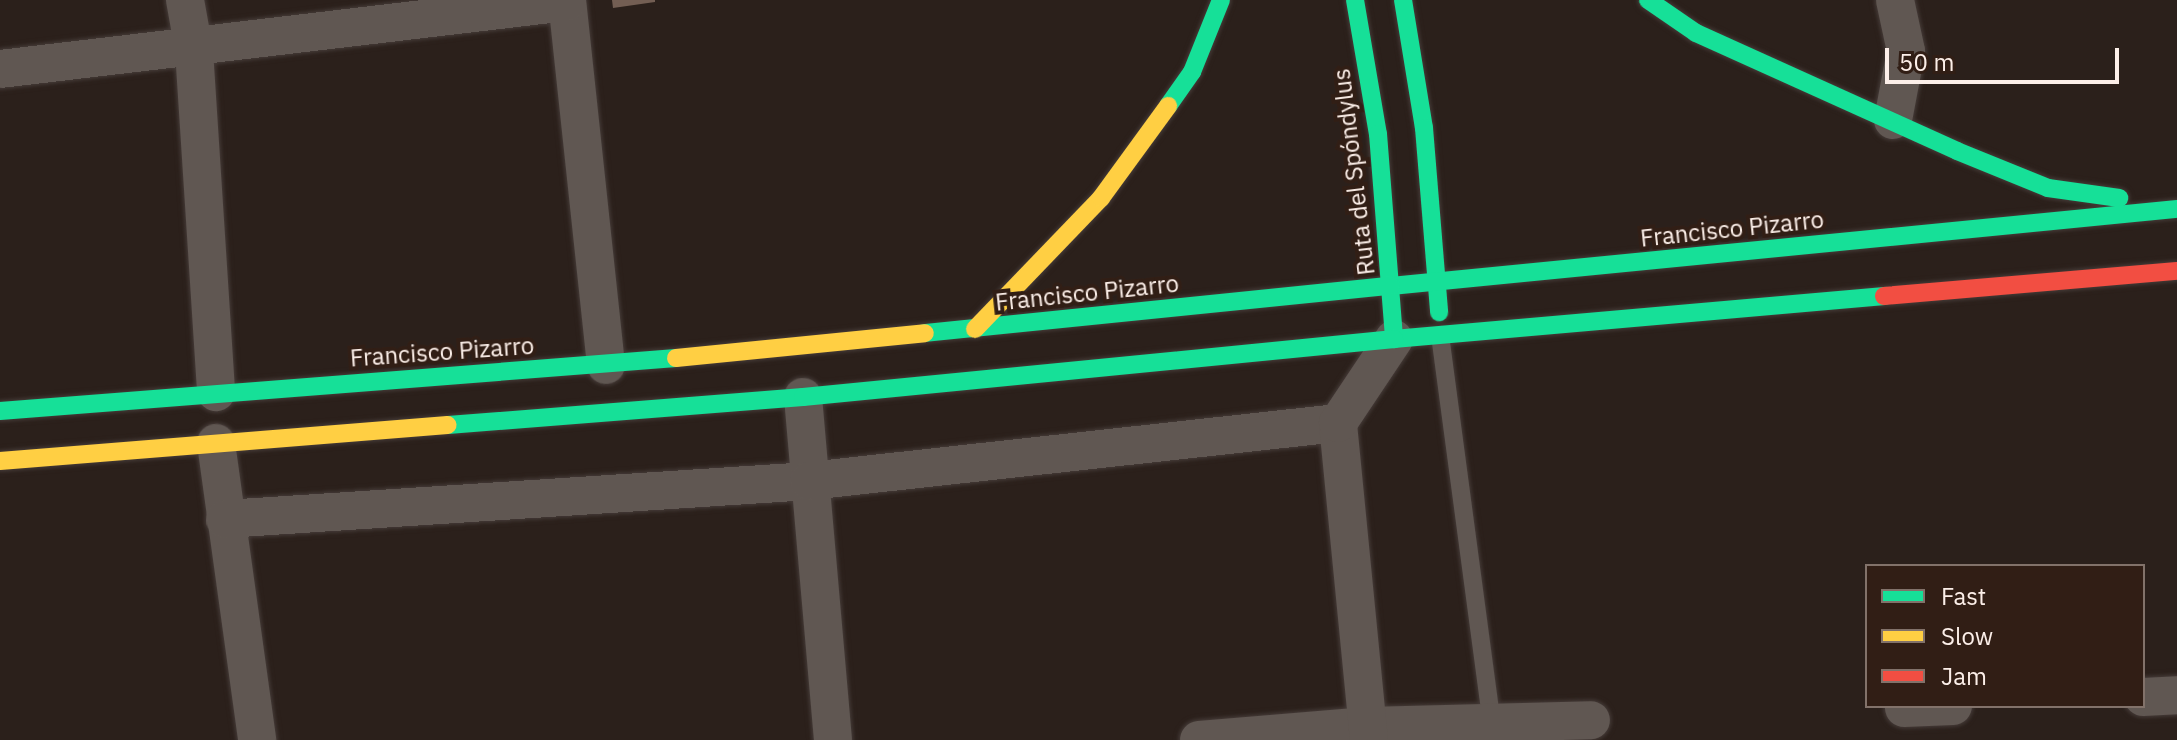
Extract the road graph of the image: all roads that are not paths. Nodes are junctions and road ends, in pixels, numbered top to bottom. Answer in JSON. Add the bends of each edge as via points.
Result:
{"nodes":[{"id":1,"x":185,"y":0,"type":"edge"},
{"id":2,"x":1221,"y":0,"type":"edge"},
{"id":3,"x":1355,"y":0,"type":"edge"},
{"id":4,"x":1403,"y":0,"type":"edge"},
{"id":5,"x":1648,"y":0,"type":"edge"},
{"id":6,"x":1895,"y":0,"type":"edge"},
{"id":7,"x":567,"y":1,"type":"edge"},
{"id":8,"x":462,"y":6,"type":"edge"},
{"id":9,"x":194,"y":50,"type":"junction"},
{"id":10,"x":0,"y":69,"type":"edge"},
{"id":11,"x":1893,"y":120,"type":"junction"},
{"id":12,"x":2177,"y":207,"type":"edge"},
{"id":13,"x":2177,"y":271,"type":"edge"},
{"id":14,"x":1438,"y":282,"type":"junction"},
{"id":15,"x":1391,"y":286,"type":"junction"},
{"id":16,"x":975,"y":329,"type":"junction"},
{"id":17,"x":1440,"y":335,"type":"junction"},
{"id":18,"x":1394,"y":339,"type":"junction"},
{"id":19,"x":606,"y":365,"type":"junction"},
{"id":20,"x":216,"y":392,"type":"junction"},
{"id":21,"x":803,"y":397,"type":"junction"},
{"id":22,"x":121,"y":401,"type":"junction"},
{"id":23,"x":0,"y":411,"type":"edge"},
{"id":24,"x":1338,"y":423,"type":"junction"},
{"id":25,"x":216,"y":443,"type":"junction"},
{"id":26,"x":125,"y":450,"type":"junction"},
{"id":27,"x":0,"y":461,"type":"edge"},
{"id":28,"x":809,"y":481,"type":"junction"},
{"id":29,"x":225,"y":519,"type":"junction"},
{"id":30,"x":2177,"y":695,"type":"edge"},
{"id":31,"x":2145,"y":697,"type":"edge"},
{"id":32,"x":1591,"y":720,"type":"dead end"},
{"id":33,"x":1492,"y":723,"type":"junction"},
{"id":34,"x":1368,"y":733,"type":"edge"},
{"id":35,"x":257,"y":740,"type":"edge"},
{"id":36,"x":833,"y":740,"type":"edge"},
{"id":37,"x":1199,"y":740,"type":"edge"}],
"edges":[{"from":1,"to":9,"type":"street"},
{"from":2,"to":16,"type":"main road","via":[[1192,72],[1101,198]]},
{"from":3,"to":15,"type":"main road","name":"Ruta del Spóndylus","via":[[1378,134]]},
{"from":4,"to":14,"type":"main road","via":[[1424,128]]},
{"from":5,"to":11,"type":"main road","via":[[1696,33]]},
{"from":6,"to":11,"type":"street","via":[[1906,51]]},
{"from":7,"to":8,"type":"street"},
{"from":7,"to":19,"type":"street"},
{"from":8,"to":9,"type":"street"},
{"from":9,"to":10,"type":"street"},
{"from":9,"to":20,"type":"street"},
{"from":11,"to":12,"type":"main road","via":[[2048,188]]},
{"from":12,"to":14,"type":"main road","name":"Francisco Pizarro"},
{"from":13,"to":17,"type":"main road"},
{"from":14,"to":15,"type":"main road","name":"Francisco Pizarro"},
{"from":14,"to":17,"type":"main road"},
{"from":15,"to":16,"type":"main road","name":"Francisco Pizarro"},
{"from":15,"to":18,"type":"main road","name":"Ruta del Spóndylus"},
{"from":16,"to":19,"type":"main road","name":"Francisco Pizarro"},
{"from":17,"to":18,"type":"main road"},
{"from":17,"to":33,"type":"lane"},
{"from":18,"to":21,"type":"main road"},
{"from":18,"to":24,"type":"street"},
{"from":19,"to":20,"type":"main road","name":"Francisco Pizarro"},
{"from":20,"to":22,"type":"main road","name":"Francisco Pizarro"},
{"from":21,"to":25,"type":"main road"},
{"from":21,"to":28,"type":"street"},
{"from":22,"to":23,"type":"main road","name":"Francisco Pizarro"},
{"from":22,"to":26,"type":"main road"},
{"from":24,"to":28,"type":"street"},
{"from":24,"to":34,"type":"street"},
{"from":25,"to":26,"type":"main road"},
{"from":25,"to":29,"type":"street"},
{"from":26,"to":27,"type":"main road"},
{"from":28,"to":29,"type":"street"},
{"from":28,"to":36,"type":"street"},
{"from":29,"to":35,"type":"street"},
{"from":30,"to":31,"type":"street"},
{"from":32,"to":33,"type":"street"},
{"from":33,"to":34,"type":"street"},
{"from":34,"to":37,"type":"street"}]}
